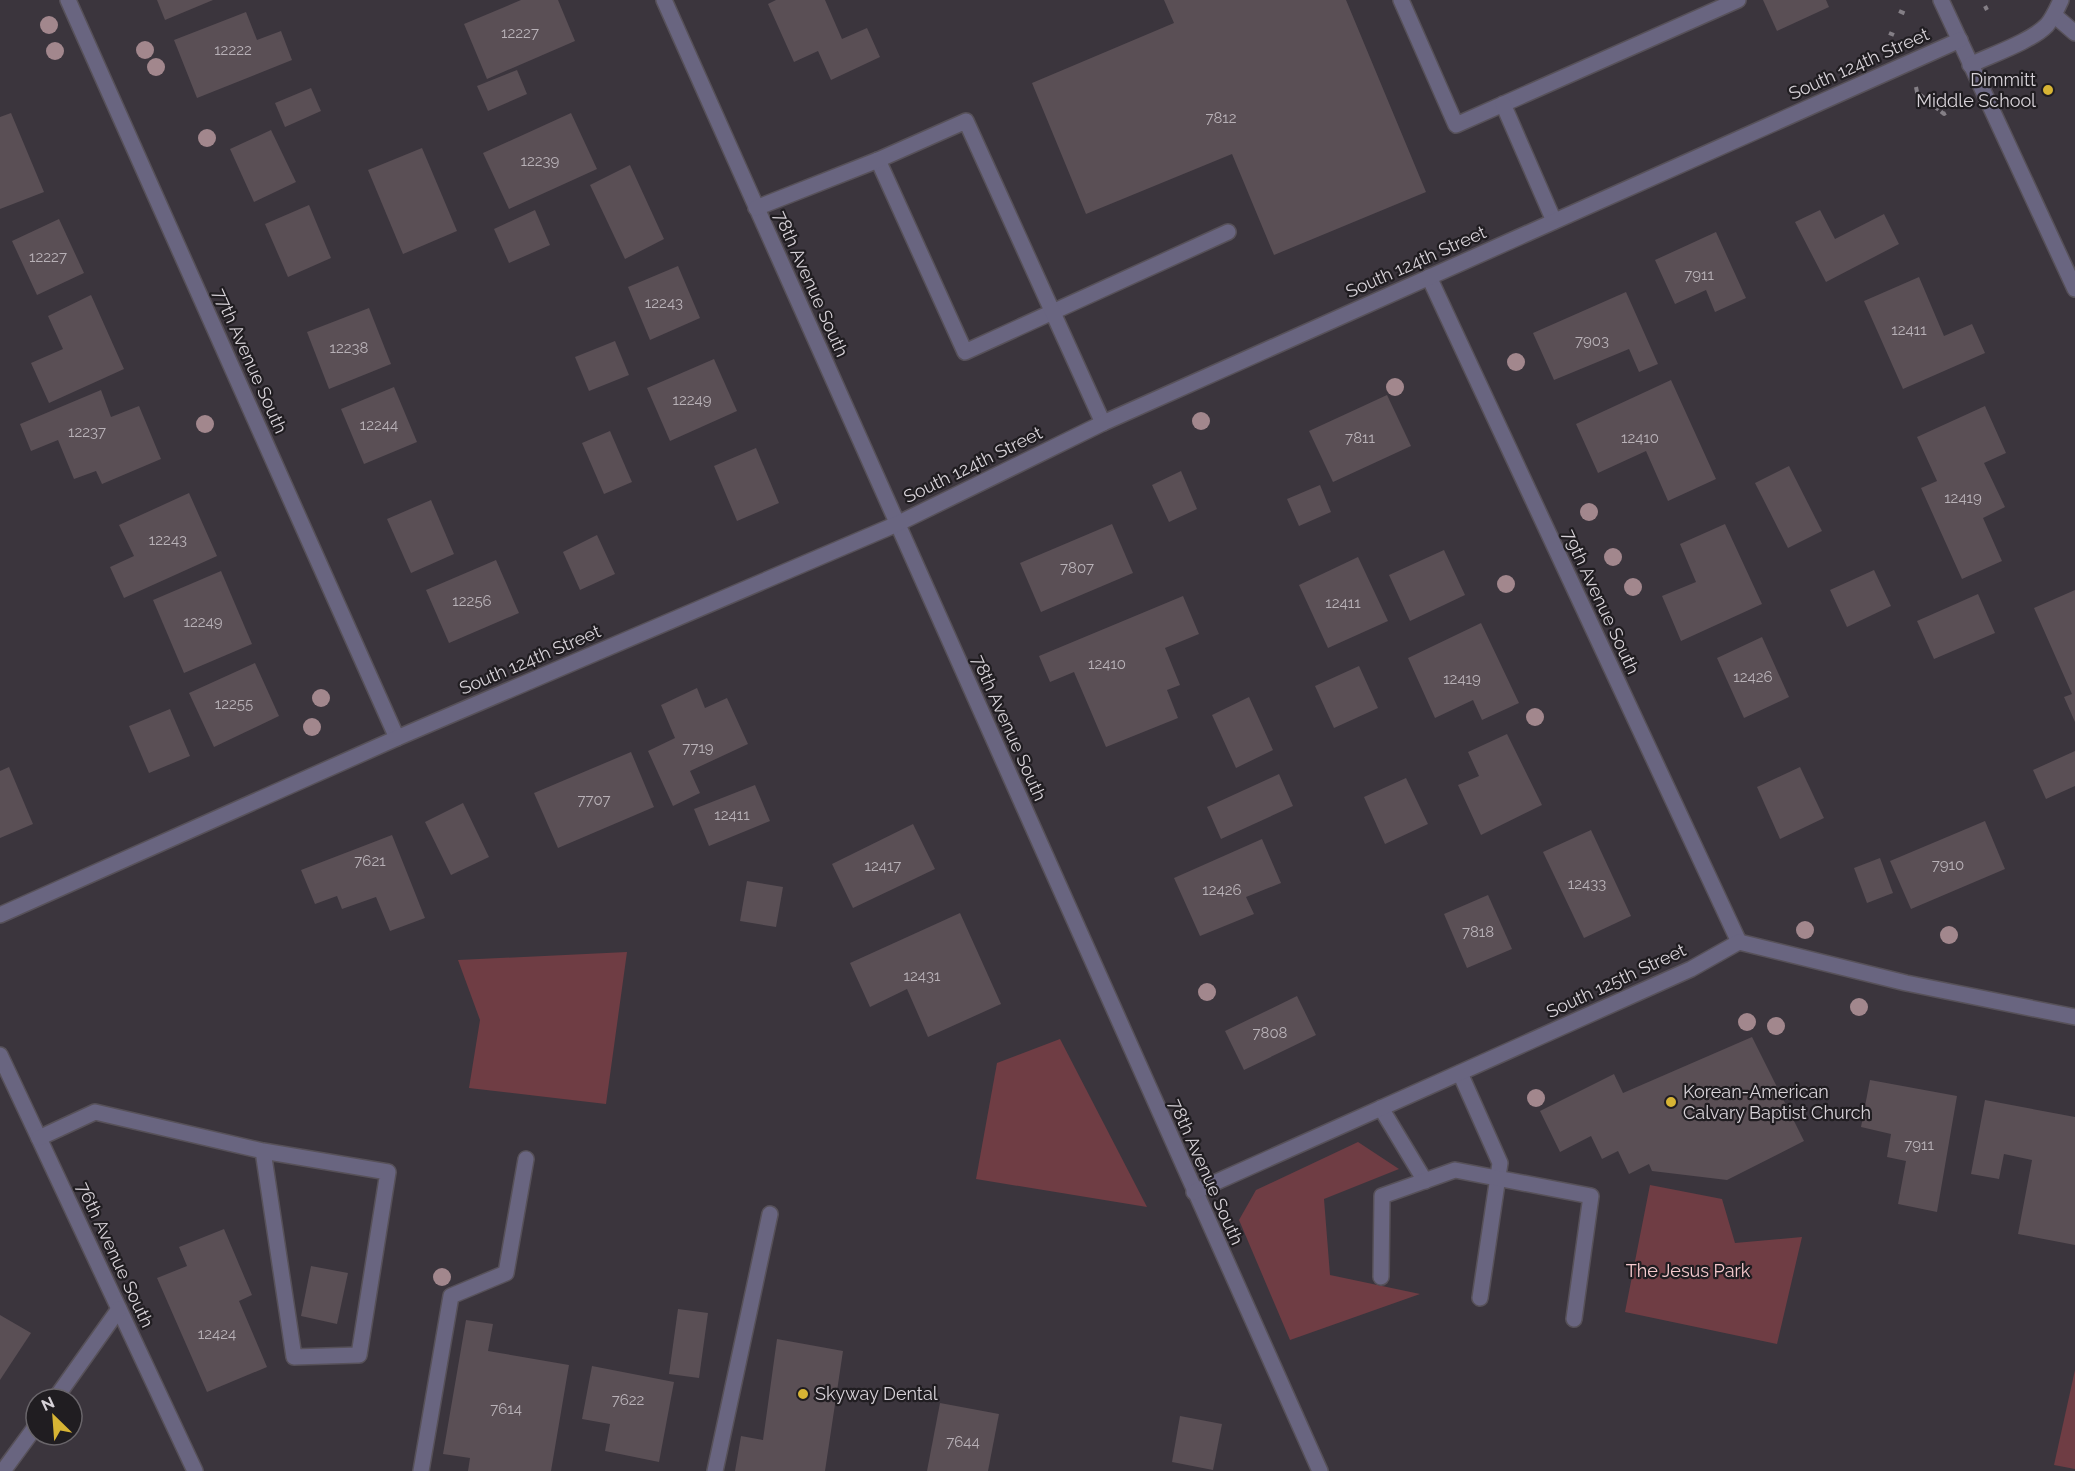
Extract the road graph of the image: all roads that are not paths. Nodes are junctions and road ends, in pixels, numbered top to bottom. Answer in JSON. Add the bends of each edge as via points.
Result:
{"nodes":[{"id":1,"x":68,"y":0,"type":"edge"},
{"id":2,"x":664,"y":0,"type":"edge"},
{"id":3,"x":1401,"y":0,"type":"edge"},
{"id":4,"x":1738,"y":0,"type":"edge"},
{"id":5,"x":1941,"y":0,"type":"edge"},
{"id":6,"x":2061,"y":0,"type":"edge"},
{"id":7,"x":2054,"y":15,"type":"junction"},
{"id":8,"x":2075,"y":33,"type":"edge"},
{"id":9,"x":1960,"y":40,"type":"junction"},
{"id":10,"x":1970,"y":65,"type":"junction"},
{"id":11,"x":1503,"y":105,"type":"junction"},
{"id":12,"x":878,"y":160,"type":"junction"},
{"id":13,"x":756,"y":208,"type":"junction"},
{"id":14,"x":1554,"y":221,"type":"junction"},
{"id":15,"x":1228,"y":232,"type":"dead end"},
{"id":16,"x":1429,"y":277,"type":"junction"},
{"id":17,"x":2075,"y":289,"type":"edge"},
{"id":18,"x":1054,"y":311,"type":"junction"},
{"id":19,"x":1103,"y":423,"type":"junction"},
{"id":20,"x":897,"y":524,"type":"junction"},
{"id":21,"x":397,"y":738,"type":"junction"},
{"id":22,"x":0,"y":915,"type":"edge"},
{"id":23,"x":1738,"y":942,"type":"junction"},
{"id":24,"x":2075,"y":1017,"type":"edge"},
{"id":25,"x":0,"y":1055,"type":"edge"},
{"id":26,"x":1460,"y":1073,"type":"junction"},
{"id":27,"x":4,"y":1077,"type":"edge"},
{"id":28,"x":1382,"y":1108,"type":"junction"},
{"id":29,"x":39,"y":1138,"type":"junction"},
{"id":30,"x":263,"y":1151,"type":"junction"},
{"id":31,"x":526,"y":1160,"type":"dead end"},
{"id":32,"x":1499,"y":1179,"type":"junction"},
{"id":33,"x":1425,"y":1181,"type":"junction"},
{"id":34,"x":1194,"y":1192,"type":"junction"},
{"id":35,"x":770,"y":1214,"type":"dead end"},
{"id":36,"x":1381,"y":1278,"type":"dead end"},
{"id":37,"x":1480,"y":1298,"type":"dead end"},
{"id":38,"x":119,"y":1310,"type":"junction"},
{"id":39,"x":1574,"y":1319,"type":"dead end"},
{"id":40,"x":64,"y":1387,"type":"edge"},
{"id":41,"x":24,"y":1442,"type":"edge"},
{"id":42,"x":3,"y":1471,"type":"edge"},
{"id":43,"x":195,"y":1471,"type":"edge"},
{"id":44,"x":421,"y":1471,"type":"edge"},
{"id":45,"x":715,"y":1471,"type":"edge"},
{"id":46,"x":1320,"y":1471,"type":"edge"}],
"edges":[{"from":1,"to":21,"type":"street","name":"77th Avenue South"},
{"from":2,"to":13,"type":"street","name":"78th Avenue South"},
{"from":3,"to":11,"type":"street","via":[[1456,125]]},
{"from":4,"to":11,"type":"street"},
{"from":5,"to":9,"type":"street"},
{"from":6,"to":7,"type":"street"},
{"from":7,"to":8,"type":"street"},
{"from":7,"to":10,"type":"street","via":[[2031,36]]},
{"from":9,"to":10,"type":"street"},
{"from":9,"to":14,"type":"street","name":"South 124th Street"},
{"from":10,"to":17,"type":"street"},
{"from":11,"to":14,"type":"street"},
{"from":12,"to":13,"type":"street"},
{"from":12,"to":18,"type":"street","via":[[966,121]]},
{"from":12,"to":18,"type":"street","via":[[965,352]]},
{"from":13,"to":20,"type":"street","name":"78th Avenue South"},
{"from":14,"to":16,"type":"street","name":"South 124th Street"},
{"from":15,"to":18,"type":"street"},
{"from":16,"to":19,"type":"street","name":"South 124th Street"},
{"from":16,"to":23,"type":"street","name":"79th Avenue South"},
{"from":18,"to":19,"type":"street"},
{"from":19,"to":20,"type":"street","name":"South 124th Street"},
{"from":20,"to":21,"type":"street","name":"South 124th Street"},
{"from":20,"to":34,"type":"street","name":"78th Avenue South"},
{"from":21,"to":22,"type":"street","name":"South 124th Street"},
{"from":23,"to":24,"type":"street","via":[[1906,983]]},
{"from":23,"to":26,"type":"street","name":"South 125th Street","via":[[1691,969]]},
{"from":25,"to":27,"type":"street","name":"76th Avenue South"},
{"from":26,"to":28,"type":"street","name":"South 125th Street"},
{"from":26,"to":32,"type":"street","via":[[1500,1163]]},
{"from":27,"to":29,"type":"street","name":"76th Avenue South"},
{"from":28,"to":33,"type":"street"},
{"from":28,"to":34,"type":"street","name":"South 125th Street"},
{"from":29,"to":30,"type":"street","via":[[94,1112]]},
{"from":29,"to":38,"type":"street","name":"76th Avenue South"},
{"from":30,"to":30,"type":"street","via":[[294,1357],[359,1354],[388,1172]]},
{"from":31,"to":44,"type":"street","via":[[506,1273],[451,1296]]},
{"from":32,"to":33,"type":"street","via":[[1455,1170]]},
{"from":32,"to":37,"type":"street"},
{"from":32,"to":39,"type":"street","via":[[1591,1196]]},
{"from":33,"to":36,"type":"street","via":[[1382,1196]]},
{"from":34,"to":46,"type":"street","name":"78th Avenue South"},
{"from":35,"to":45,"type":"street"},
{"from":38,"to":40,"type":"street"},
{"from":38,"to":43,"type":"street","name":"76th Avenue South"},
{"from":41,"to":42,"type":"street"}]}
